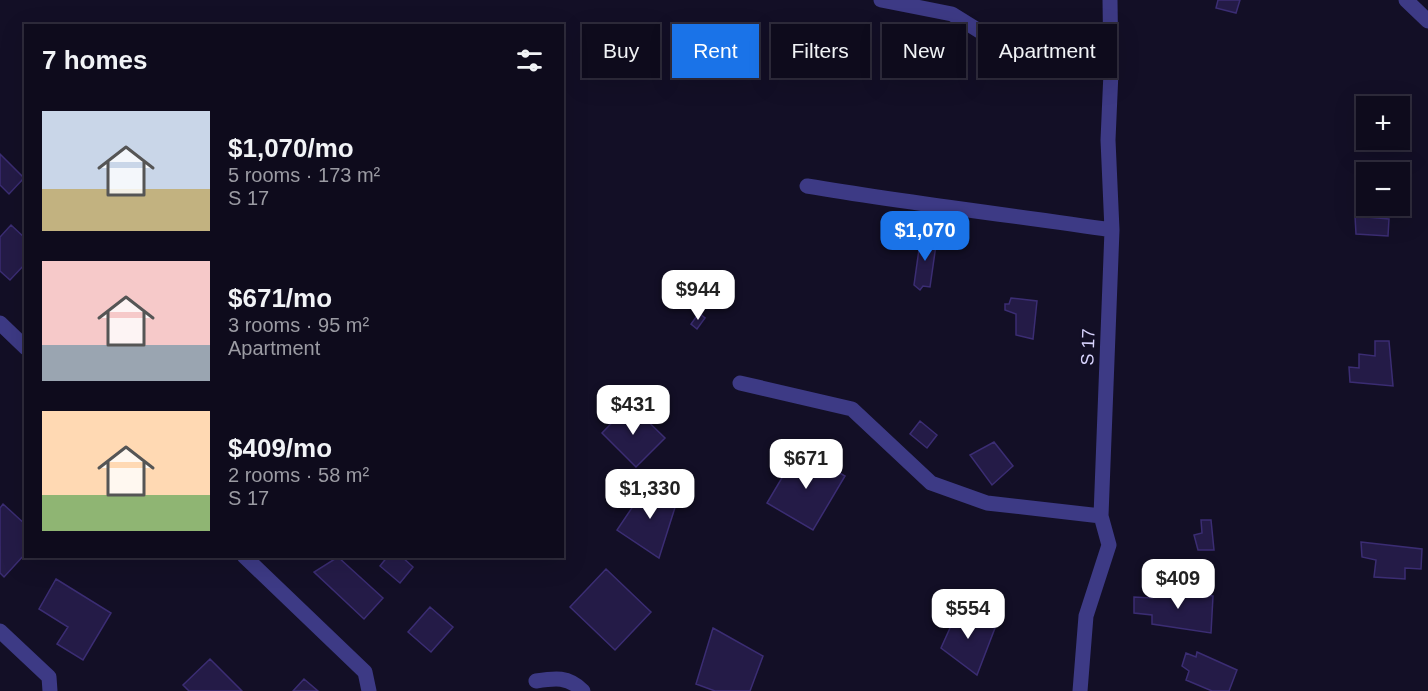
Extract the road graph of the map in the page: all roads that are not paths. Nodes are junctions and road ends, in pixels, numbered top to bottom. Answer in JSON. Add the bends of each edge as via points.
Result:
{"nodes":[{"id":1,"x":881,"y":0,"type":"edge"},
{"id":2,"x":1110,"y":0,"type":"edge"},
{"id":3,"x":1406,"y":0,"type":"edge"},
{"id":4,"x":1428,"y":21,"type":"edge"},
{"id":5,"x":1110,"y":24,"type":"edge"},
{"id":6,"x":978,"y":31,"type":"edge"},
{"id":7,"x":1111,"y":78,"type":"edge"},
{"id":8,"x":807,"y":186,"type":"dead end"},
{"id":9,"x":1112,"y":230,"type":"junction"},
{"id":10,"x":0,"y":323,"type":"edge"},
{"id":11,"x":24,"y":346,"type":"edge"},
{"id":12,"x":740,"y":383,"type":"dead end"},
{"id":13,"x":1101,"y":516,"type":"junction"},
{"id":14,"x":246,"y":558,"type":"edge"},
{"id":15,"x":0,"y":632,"type":"edge"},
{"id":16,"x":536,"y":681,"type":"dead end"},
{"id":17,"x":50,"y":691,"type":"edge"},
{"id":18,"x":369,"y":691,"type":"edge"},
{"id":19,"x":583,"y":691,"type":"edge"},
{"id":20,"x":1080,"y":691,"type":"edge"}],
"edges":[{"from":1,"to":6,"type":"street","via":[[951,14]]},
{"from":2,"to":5,"type":"street","name":"S 17"},
{"from":3,"to":4,"type":"street"},
{"from":7,"to":9,"type":"street","name":"S 17","via":[[1108,140]]},
{"from":8,"to":9,"type":"street"},
{"from":9,"to":13,"type":"street","name":"S 17"},
{"from":10,"to":11,"type":"street"},
{"from":12,"to":13,"type":"street","via":[[852,409],[931,483],[987,503]]},
{"from":13,"to":20,"type":"street","name":"S 17","via":[[1109,544],[1086,616]]},
{"from":14,"to":18,"type":"street","via":[[365,672]]},
{"from":15,"to":17,"type":"street","via":[[48,677]]},
{"from":16,"to":19,"type":"street","via":[[560,677]]}]}
